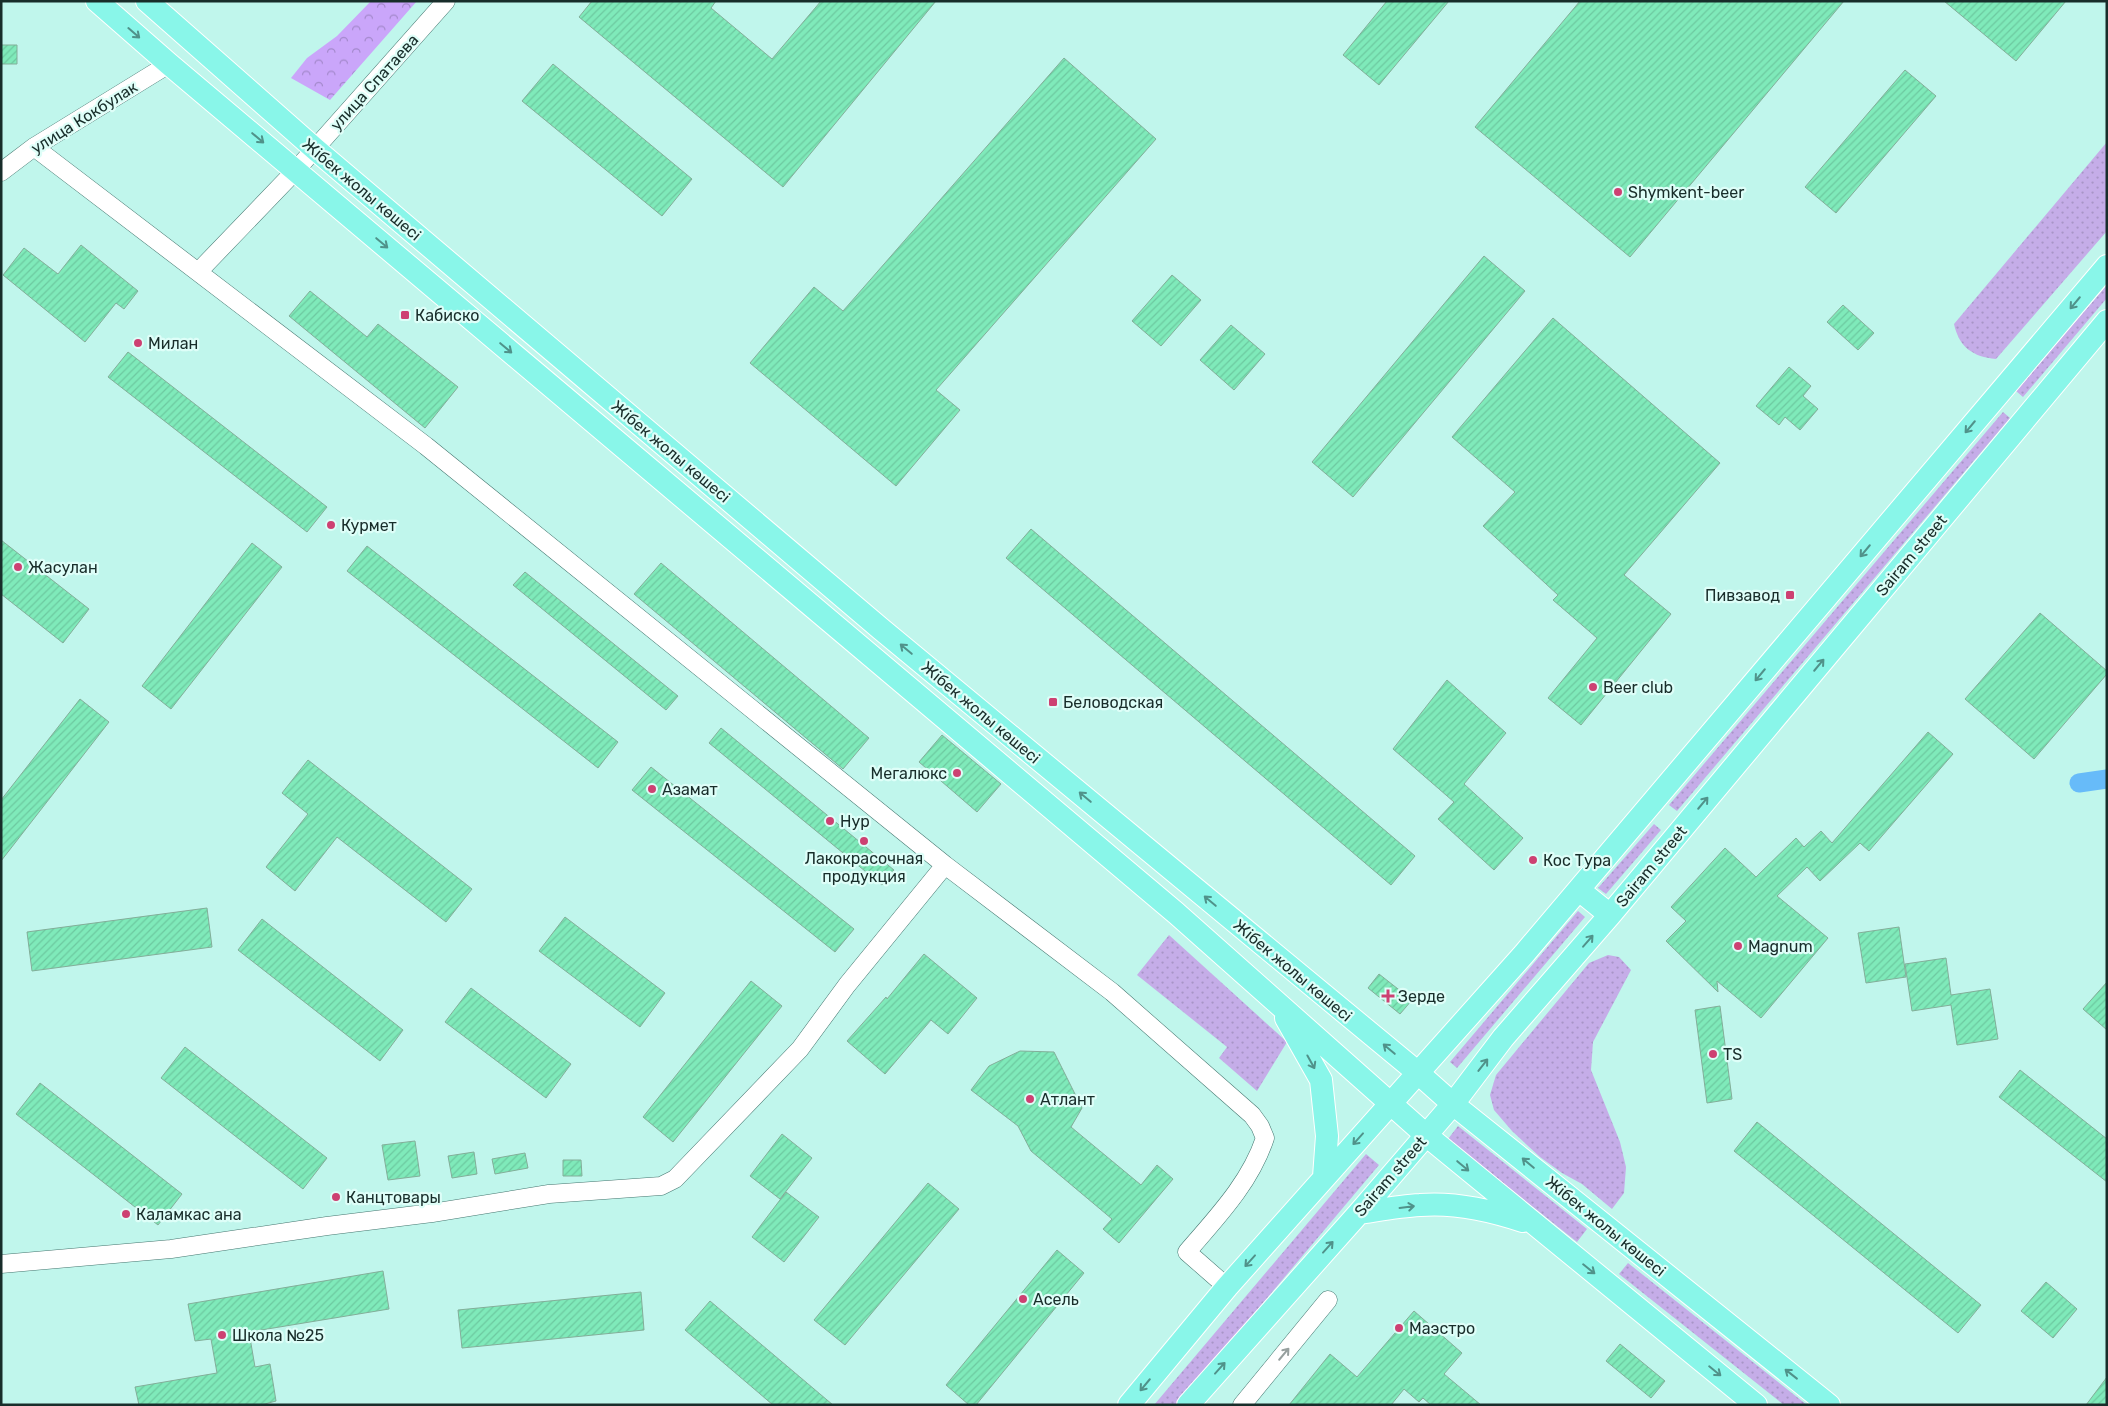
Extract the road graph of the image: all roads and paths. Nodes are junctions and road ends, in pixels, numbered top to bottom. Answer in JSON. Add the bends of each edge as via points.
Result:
{"nodes":[{"id":1,"x":97,"y":1,"type":"edge"},
{"id":2,"x":147,"y":1,"type":"edge"},
{"id":3,"x":446,"y":1,"type":"edge"},
{"id":4,"x":169,"y":64,"type":"junction"},
{"id":5,"x":34,"y":147,"type":"junction"},
{"id":6,"x":315,"y":149,"type":"junction"},
{"id":7,"x":296,"y":170,"type":"junction"},
{"id":8,"x":1,"y":172,"type":"edge"},
{"id":9,"x":2107,"y":266,"type":"edge"},
{"id":10,"x":199,"y":271,"type":"junction"},
{"id":11,"x":2107,"y":321,"type":"edge"},
{"id":12,"x":945,"y":865,"type":"junction"},
{"id":13,"x":1579,"y":890,"type":"junction"},
{"id":14,"x":1610,"y":915,"type":"junction"},
{"id":15,"x":1278,"y":1004,"type":"junction"},
{"id":16,"x":1417,"y":1072,"type":"junction"},
{"id":17,"x":1390,"y":1103,"type":"junction"},
{"id":18,"x":1453,"y":1104,"type":"junction"},
{"id":19,"x":1426,"y":1134,"type":"junction"},
{"id":20,"x":1324,"y":1178,"type":"junction"},
{"id":21,"x":1359,"y":1213,"type":"junction"},
{"id":22,"x":1535,"y":1225,"type":"junction"},
{"id":23,"x":1,"y":1264,"type":"edge"},
{"id":24,"x":1227,"y":1287,"type":"junction"},
{"id":25,"x":1328,"y":1300,"type":"dead end"},
{"id":26,"x":1128,"y":1405,"type":"edge"},
{"id":27,"x":1188,"y":1405,"type":"edge"},
{"id":28,"x":1242,"y":1405,"type":"edge"},
{"id":29,"x":1756,"y":1405,"type":"edge"},
{"id":30,"x":1829,"y":1405,"type":"edge"}],
"edges":[{"from":1,"to":4,"type":"main road","name":"Жібек жолы көшесі","one_way":true},
{"from":2,"to":6,"type":"main road","name":"Жібек жолы көшесі"},
{"from":3,"to":6,"type":"street","name":"улица Спатаева"},
{"from":4,"to":5,"type":"street","name":"улица Кокбулак"},
{"from":4,"to":7,"type":"main road","name":"Жібек жолы көшесі","one_way":true},
{"from":5,"to":8,"type":"street","name":"улица Кокбулак"},
{"from":5,"to":10,"type":"street"},
{"from":6,"to":7,"type":"street","name":"улица Спатаева"},
{"from":16,"to":6,"type":"main road","name":"Жібек жолы көшесі","one_way":true,"via":[[881,629]]},
{"from":7,"to":10,"type":"street","name":"улица Спатаева"},
{"from":7,"to":15,"type":"main road","name":"Жібек жолы көшесі","one_way":true,"via":[[1168,907]]},
{"from":9,"to":13,"type":"main road","one_way":true},
{"from":10,"to":12,"type":"street","via":[[434,452]]},
{"from":14,"to":11,"type":"main road","name":"Sairam street","one_way":true},
{"from":12,"to":23,"type":"street","via":[[847,985],[800,1049],[675,1179],[661,1186],[549,1194],[171,1249]]},
{"from":12,"to":24,"type":"street","via":[[1112,992],[1252,1115],[1260,1126],[1266,1138],[1260,1155],[1234,1197],[1187,1252]]},
{"from":13,"to":14,"type":"main road"},
{"from":13,"to":16,"type":"main road"},
{"from":18,"to":14,"type":"main road","name":"Sairam street","one_way":true,"via":[[1503,1038]]},
{"from":15,"to":17,"type":"main road","name":"Жібек жолы көшесі"},
{"from":15,"to":20,"type":"main road","one_way":true,"via":[[1321,1080],[1326,1136]]},
{"from":16,"to":17,"type":"main road"},
{"from":16,"to":18,"type":"main road","name":"Жібек жолы көшесі"},
{"from":17,"to":19,"type":"main road","name":"Жібек жолы көшесі"},
{"from":17,"to":20,"type":"main road","one_way":true},
{"from":18,"to":19,"type":"main road","name":"Sairam street"},
{"from":30,"to":18,"type":"main road","name":"Жібек жолы көшесі","one_way":true},
{"from":19,"to":21,"type":"main road","name":"Sairam street"},
{"from":19,"to":22,"type":"main road","name":"Жібек жолы көшесі","one_way":true},
{"from":20,"to":24,"type":"main road","one_way":true},
{"from":21,"to":22,"type":"main road","one_way":true,"via":[[1421,1205],[1458,1206],[1498,1213]]},
{"from":27,"to":21,"type":"main road","name":"Sairam street","one_way":true},
{"from":22,"to":29,"type":"main road","name":"Жібек жолы көшесі","one_way":true},
{"from":24,"to":26,"type":"main road","one_way":true},
{"from":28,"to":25,"type":"street","one_way":true}]}
